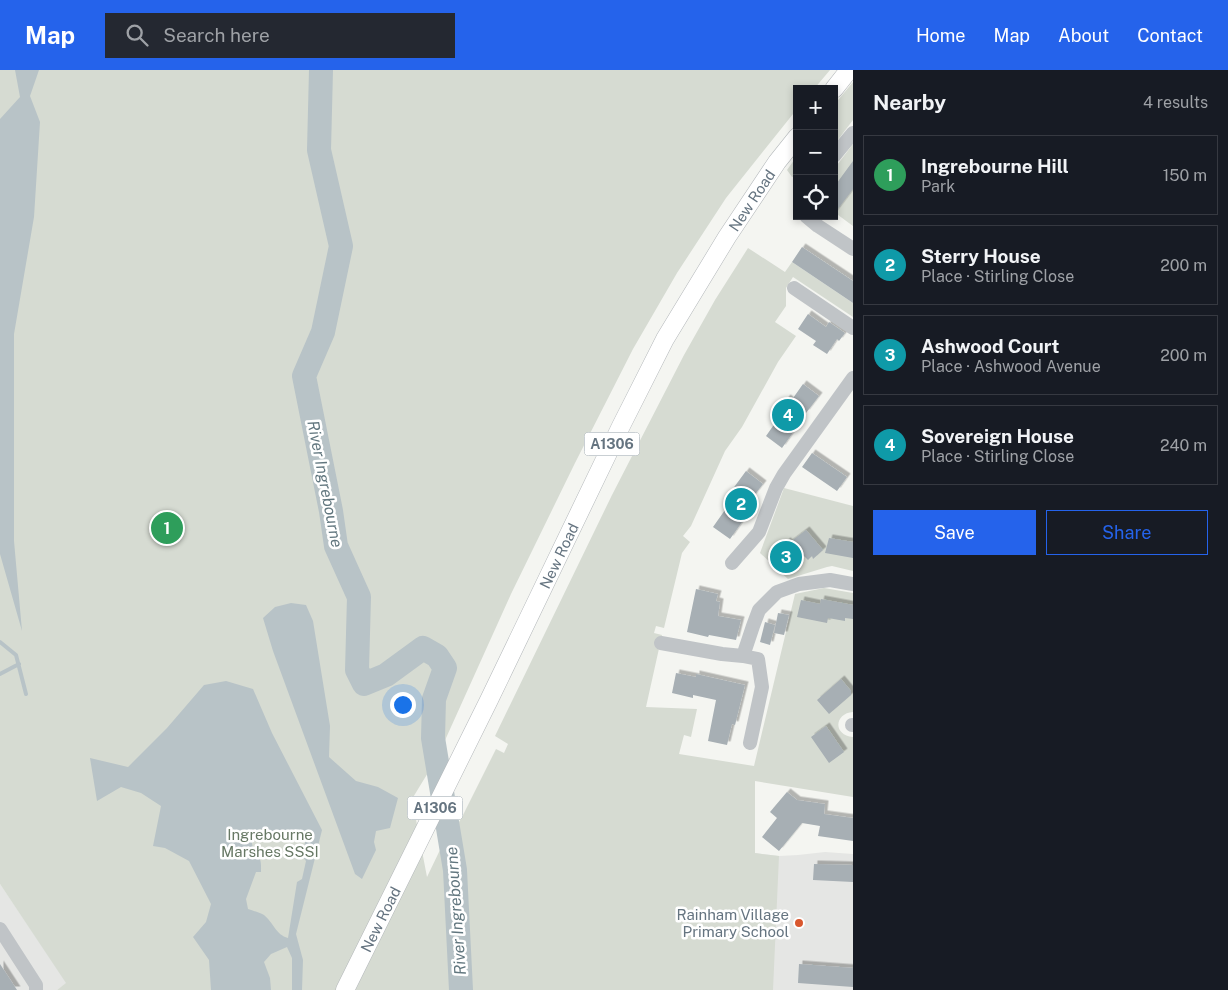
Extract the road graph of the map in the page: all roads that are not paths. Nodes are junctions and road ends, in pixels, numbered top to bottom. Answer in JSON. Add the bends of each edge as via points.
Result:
{"nodes":[{"id":1,"x":849,"y":70,"type":"edge"},
{"id":2,"x":837,"y":85,"type":"edge"},
{"id":3,"x":853,"y":133,"type":"edge"},
{"id":4,"x":793,"y":142,"type":"edge"},
{"id":5,"x":838,"y":151,"type":"edge"},
{"id":6,"x":811,"y":220,"type":"edge"},
{"id":7,"x":853,"y":249,"type":"edge"},
{"id":8,"x":794,"y":288,"type":"dead end"},
{"id":9,"x":853,"y":328,"type":"edge"},
{"id":10,"x":853,"y":378,"type":"edge"},
{"id":11,"x":732,"y":563,"type":"dead end"},
{"id":12,"x":853,"y":584,"type":"edge"},
{"id":13,"x":661,"y":643,"type":"dead end"},
{"id":14,"x":745,"y":650,"type":"junction"},
{"id":15,"x":750,"y":743,"type":"dead end"},
{"id":16,"x":0,"y":929,"type":"edge"},
{"id":17,"x":36,"y":990,"type":"edge"},
{"id":18,"x":345,"y":990,"type":"edge"}],
"edges":[{"from":1,"to":2,"type":"main road"},
{"from":3,"to":5,"type":"street"},
{"from":4,"to":18,"type":"main road","name":"New Road","number":"A1306","via":[[727,237],[666,338]]},
{"from":6,"to":7,"type":"street"},
{"from":8,"to":9,"type":"street"},
{"from":10,"to":11,"type":"street","via":[[784,474],[759,532]]},
{"from":12,"to":14,"type":"street","via":[[830,580],[799,584],[777,592],[759,610]]},
{"from":13,"to":14,"type":"street","via":[[722,654]]},
{"from":14,"to":15,"type":"street","via":[[758,659],[762,687]]},
{"from":16,"to":17,"type":"street","via":[[36,985]]}]}
